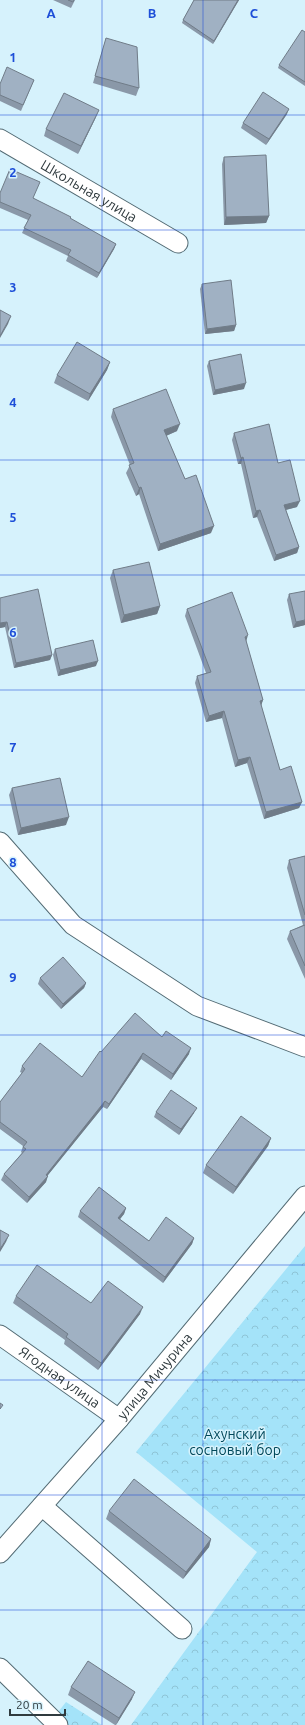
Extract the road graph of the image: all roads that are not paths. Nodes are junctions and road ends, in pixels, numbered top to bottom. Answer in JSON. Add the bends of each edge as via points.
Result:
{"nodes":[{"id":1,"x":0,"y":139,"type":"edge"},
{"id":2,"x":178,"y":243,"type":"dead end"},
{"id":3,"x":0,"y":842,"type":"edge"},
{"id":4,"x":305,"y":1047,"type":"edge"},
{"id":5,"x":305,"y":1196,"type":"edge"},
{"id":6,"x":0,"y":1335,"type":"edge"},
{"id":7,"x":120,"y":1418,"type":"junction"},
{"id":8,"x":42,"y":1506,"type":"junction"},
{"id":9,"x":0,"y":1553,"type":"edge"},
{"id":10,"x":182,"y":1629,"type":"dead end"},
{"id":11,"x":0,"y":1668,"type":"edge"},
{"id":12,"x":58,"y":1725,"type":"edge"}],
"edges":[{"from":1,"to":2,"type":"street","name":"Школьная улица"},
{"from":3,"to":4,"type":"street","via":[[73,925],[197,1006]]},
{"from":5,"to":7,"type":"street","name":"улица Мичурина"},
{"from":6,"to":7,"type":"street","name":"Ягодная улица"},
{"from":7,"to":8,"type":"street","name":"улица Мичурина"},
{"from":8,"to":9,"type":"street","name":"улица Мичурина"},
{"from":8,"to":10,"type":"street"},
{"from":11,"to":12,"type":"street"}]}
